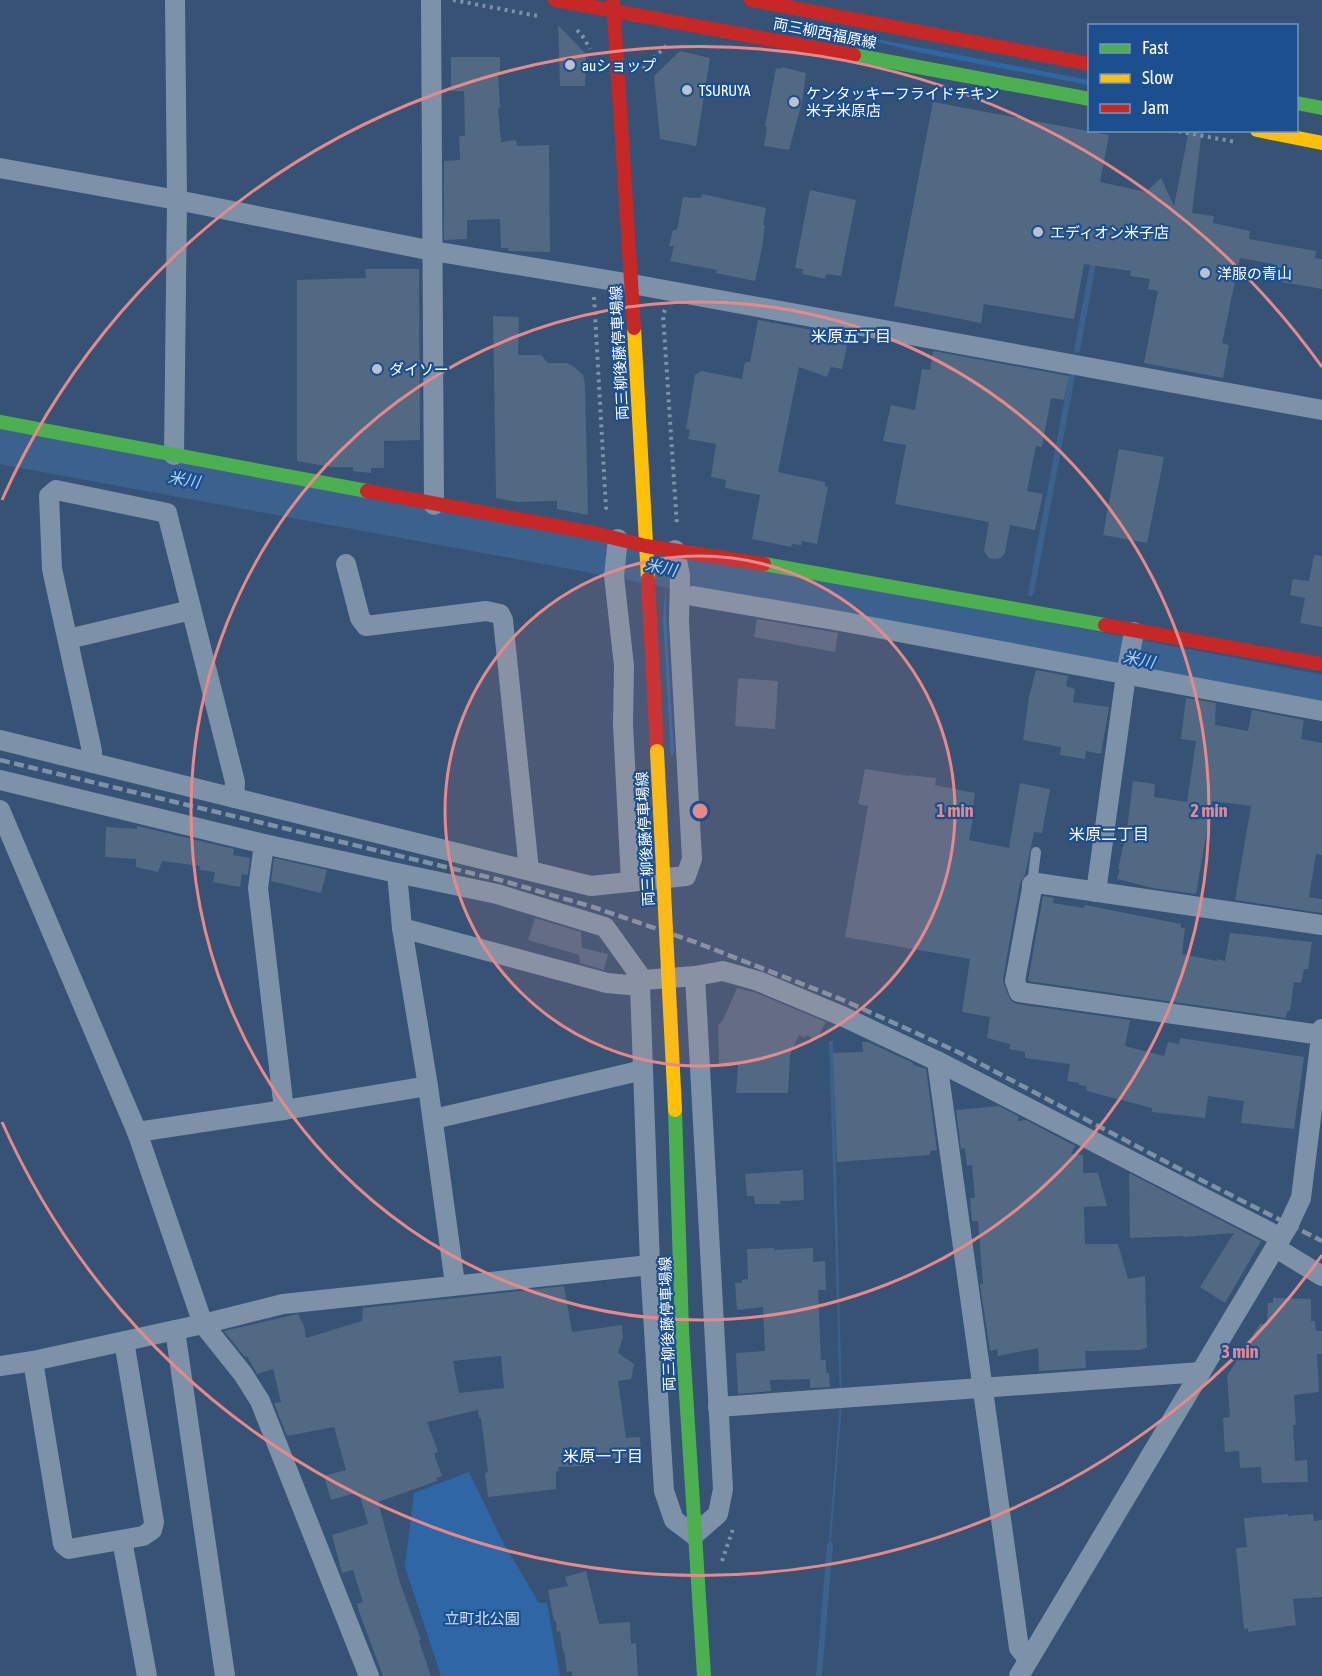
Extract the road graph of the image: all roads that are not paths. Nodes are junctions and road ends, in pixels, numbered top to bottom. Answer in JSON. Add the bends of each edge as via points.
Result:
{"nodes":[{"id":1,"x":175,"y":0,"type":"edge"},
{"id":2,"x":431,"y":0,"type":"edge"},
{"id":3,"x":555,"y":0,"type":"edge"},
{"id":4,"x":751,"y":0,"type":"edge"},
{"id":5,"x":614,"y":5,"type":"edge"},
{"id":6,"x":1088,"y":64,"type":"edge"},
{"id":7,"x":1088,"y":99,"type":"edge"},
{"id":8,"x":1298,"y":103,"type":"edge"},
{"id":9,"x":1322,"y":108,"type":"edge"},
{"id":10,"x":1267,"y":132,"type":"edge"},
{"id":11,"x":1322,"y":143,"type":"edge"},
{"id":12,"x":0,"y":168,"type":"edge"},
{"id":13,"x":177,"y":200,"type":"junction"},
{"id":14,"x":433,"y":251,"type":"junction"},
{"id":15,"x":632,"y":284,"type":"junction"},
{"id":16,"x":1322,"y":410,"type":"edge"},
{"id":17,"x":0,"y":422,"type":"edge"},
{"id":18,"x":174,"y":455,"type":"junction"},
{"id":19,"x":434,"y":505,"type":"junction"},
{"id":20,"x":618,"y":539,"type":"junction"},
{"id":21,"x":676,"y":542,"type":"junction"},
{"id":22,"x":647,"y":548,"type":"junction"},
{"id":23,"x":346,"y":564,"type":"dead end"},
{"id":24,"x":693,"y":596,"type":"dead end"},
{"id":25,"x":191,"y":610,"type":"junction"},
{"id":26,"x":1133,"y":636,"type":"junction"},
{"id":27,"x":68,"y":639,"type":"junction"},
{"id":28,"x":1322,"y":664,"type":"edge"},
{"id":29,"x":1126,"y":673,"type":"junction"},
{"id":30,"x":1322,"y":711,"type":"edge"},
{"id":31,"x":0,"y":740,"type":"edge"},
{"id":32,"x":92,"y":763,"type":"junction"},
{"id":33,"x":0,"y":780,"type":"edge"},
{"id":34,"x":234,"y":798,"type":"junction"},
{"id":35,"x":2,"y":821,"type":"edge"},
{"id":36,"x":264,"y":844,"type":"junction"},
{"id":37,"x":1036,"y":852,"type":"dead end"},
{"id":38,"x":529,"y":870,"type":"junction"},
{"id":39,"x":397,"y":873,"type":"junction"},
{"id":40,"x":631,"y":882,"type":"junction"},
{"id":41,"x":1032,"y":884,"type":"junction"},
{"id":42,"x":1096,"y":892,"type":"junction"},
{"id":43,"x":1322,"y":925,"type":"edge"},
{"id":44,"x":402,"y":928,"type":"junction"},
{"id":45,"x":695,"y":976,"type":"junction"},
{"id":46,"x":641,"y":983,"type":"junction"},
{"id":47,"x":1322,"y":1032,"type":"edge"},
{"id":48,"x":937,"y":1061,"type":"junction"},
{"id":49,"x":643,"y":1070,"type":"junction"},
{"id":50,"x":428,"y":1086,"type":"junction"},
{"id":51,"x":284,"y":1110,"type":"junction"},
{"id":52,"x":434,"y":1119,"type":"junction"},
{"id":53,"x":137,"y":1132,"type":"junction"},
{"id":54,"x":1278,"y":1243,"type":"junction"},
{"id":55,"x":650,"y":1265,"type":"junction"},
{"id":56,"x":1322,"y":1276,"type":"edge"},
{"id":57,"x":455,"y":1284,"type":"junction"},
{"id":58,"x":203,"y":1324,"type":"junction"},
{"id":59,"x":175,"y":1330,"type":"junction"},
{"id":60,"x":124,"y":1341,"type":"junction"},
{"id":61,"x":33,"y":1361,"type":"junction"},
{"id":62,"x":0,"y":1366,"type":"edge"},
{"id":63,"x":1201,"y":1372,"type":"junction"},
{"id":64,"x":982,"y":1387,"type":"junction"},
{"id":65,"x":718,"y":1407,"type":"junction"},
{"id":66,"x":694,"y":1535,"type":"junction"},
{"id":67,"x":122,"y":1540,"type":"junction"},
{"id":68,"x":1023,"y":1668,"type":"edge"},
{"id":69,"x":147,"y":1676,"type":"edge"},
{"id":70,"x":225,"y":1676,"type":"edge"},
{"id":71,"x":369,"y":1676,"type":"edge"},
{"id":72,"x":704,"y":1676,"type":"edge"}],
"edges":[{"from":1,"to":13,"type":"street"},
{"from":2,"to":14,"type":"street"},
{"from":3,"to":5,"type":"main road","name":"両三柳西福原線"},
{"from":4,"to":6,"type":"main road","name":"両三柳西福原線"},
{"from":5,"to":7,"type":"main road","name":"両三柳西福原線"},
{"from":5,"to":15,"type":"main road","name":"両三柳後藤停車場線"},
{"from":8,"to":9,"type":"main road"},
{"from":10,"to":11,"type":"main road"},
{"from":12,"to":13,"type":"street"},
{"from":13,"to":14,"type":"street"},
{"from":13,"to":18,"type":"street"},
{"from":14,"to":15,"type":"street"},
{"from":14,"to":19,"type":"street"},
{"from":15,"to":16,"type":"street"},
{"from":15,"to":22,"type":"main road","name":"両三柳後藤停車場線"},
{"from":17,"to":18,"type":"main road"},
{"from":18,"to":19,"type":"main road"},
{"from":19,"to":20,"type":"main road"},
{"from":20,"to":22,"type":"main road"},
{"from":20,"to":40,"type":"street","via":[[614,576],[624,666]]},
{"from":21,"to":22,"type":"main road"},
{"from":21,"to":26,"type":"main road","via":[[713,555]]},
{"from":21,"to":40,"type":"street","via":[[692,859],[686,876]]},
{"from":22,"to":66,"type":"main road","name":"両三柳後藤停車場線","bridge":true},
{"from":23,"to":38,"type":"street","via":[[360,618],[366,626],[486,611],[500,614]]},
{"from":24,"to":29,"type":"street"},
{"from":25,"to":27,"type":"street"},
{"from":25,"to":27,"type":"street","via":[[167,513],[56,490],[49,496],[52,569]]},
{"from":25,"to":34,"type":"street","via":[[234,782]]},
{"from":26,"to":28,"type":"main road"},
{"from":26,"to":29,"type":"street"},
{"from":27,"to":32,"type":"street"},
{"from":29,"to":30,"type":"street"},
{"from":29,"to":42,"type":"street"},
{"from":31,"to":32,"type":"street"},
{"from":32,"to":34,"type":"street"},
{"from":33,"to":36,"type":"street"},
{"from":34,"to":38,"type":"street"},
{"from":35,"to":53,"type":"street"},
{"from":36,"to":39,"type":"street"},
{"from":36,"to":51,"type":"street","via":[[258,888]]},
{"from":37,"to":41,"type":"lane"},
{"from":38,"to":40,"type":"street","via":[[591,886]]},
{"from":39,"to":44,"type":"street"},
{"from":39,"to":46,"type":"street","via":[[497,894],[605,927]]},
{"from":41,"to":42,"type":"street"},
{"from":41,"to":47,"type":"street","via":[[1015,981],[1019,992]]},
{"from":42,"to":43,"type":"street"},
{"from":44,"to":46,"type":"street","via":[[607,983]]},
{"from":44,"to":50,"type":"street"},
{"from":45,"to":46,"type":"street"},
{"from":45,"to":48,"type":"street","via":[[723,971],[758,981]]},
{"from":45,"to":65,"type":"street"},
{"from":46,"to":49,"type":"street"},
{"from":47,"to":54,"type":"street","via":[[1301,1198]]},
{"from":48,"to":54,"type":"street"},
{"from":48,"to":64,"type":"street"},
{"from":49,"to":52,"type":"street"},
{"from":49,"to":55,"type":"street"},
{"from":50,"to":51,"type":"street"},
{"from":50,"to":52,"type":"street"},
{"from":51,"to":53,"type":"street"},
{"from":52,"to":57,"type":"street"},
{"from":53,"to":58,"type":"street"},
{"from":54,"to":56,"type":"street"},
{"from":54,"to":63,"type":"street"},
{"from":55,"to":57,"type":"street"},
{"from":55,"to":66,"type":"street","via":[[664,1491],[674,1520]]},
{"from":57,"to":58,"type":"street","via":[[282,1304]]},
{"from":58,"to":59,"type":"street"},
{"from":58,"to":71,"type":"street","via":[[260,1401]]},
{"from":59,"to":60,"type":"street"},
{"from":59,"to":70,"type":"street"},
{"from":60,"to":61,"type":"street"},
{"from":60,"to":67,"type":"street","via":[[154,1522],[152,1530],[143,1536]]},
{"from":61,"to":62,"type":"street"},
{"from":61,"to":67,"type":"street","via":[[63,1544],[69,1549]]},
{"from":63,"to":64,"type":"street"},
{"from":63,"to":68,"type":"street"},
{"from":64,"to":65,"type":"street"},
{"from":64,"to":68,"type":"street"},
{"from":65,"to":66,"type":"street","via":[[723,1489],[718,1514]]},
{"from":66,"to":72,"type":"main road","name":"両三柳後藤停車場線"},
{"from":67,"to":69,"type":"street"}]}
